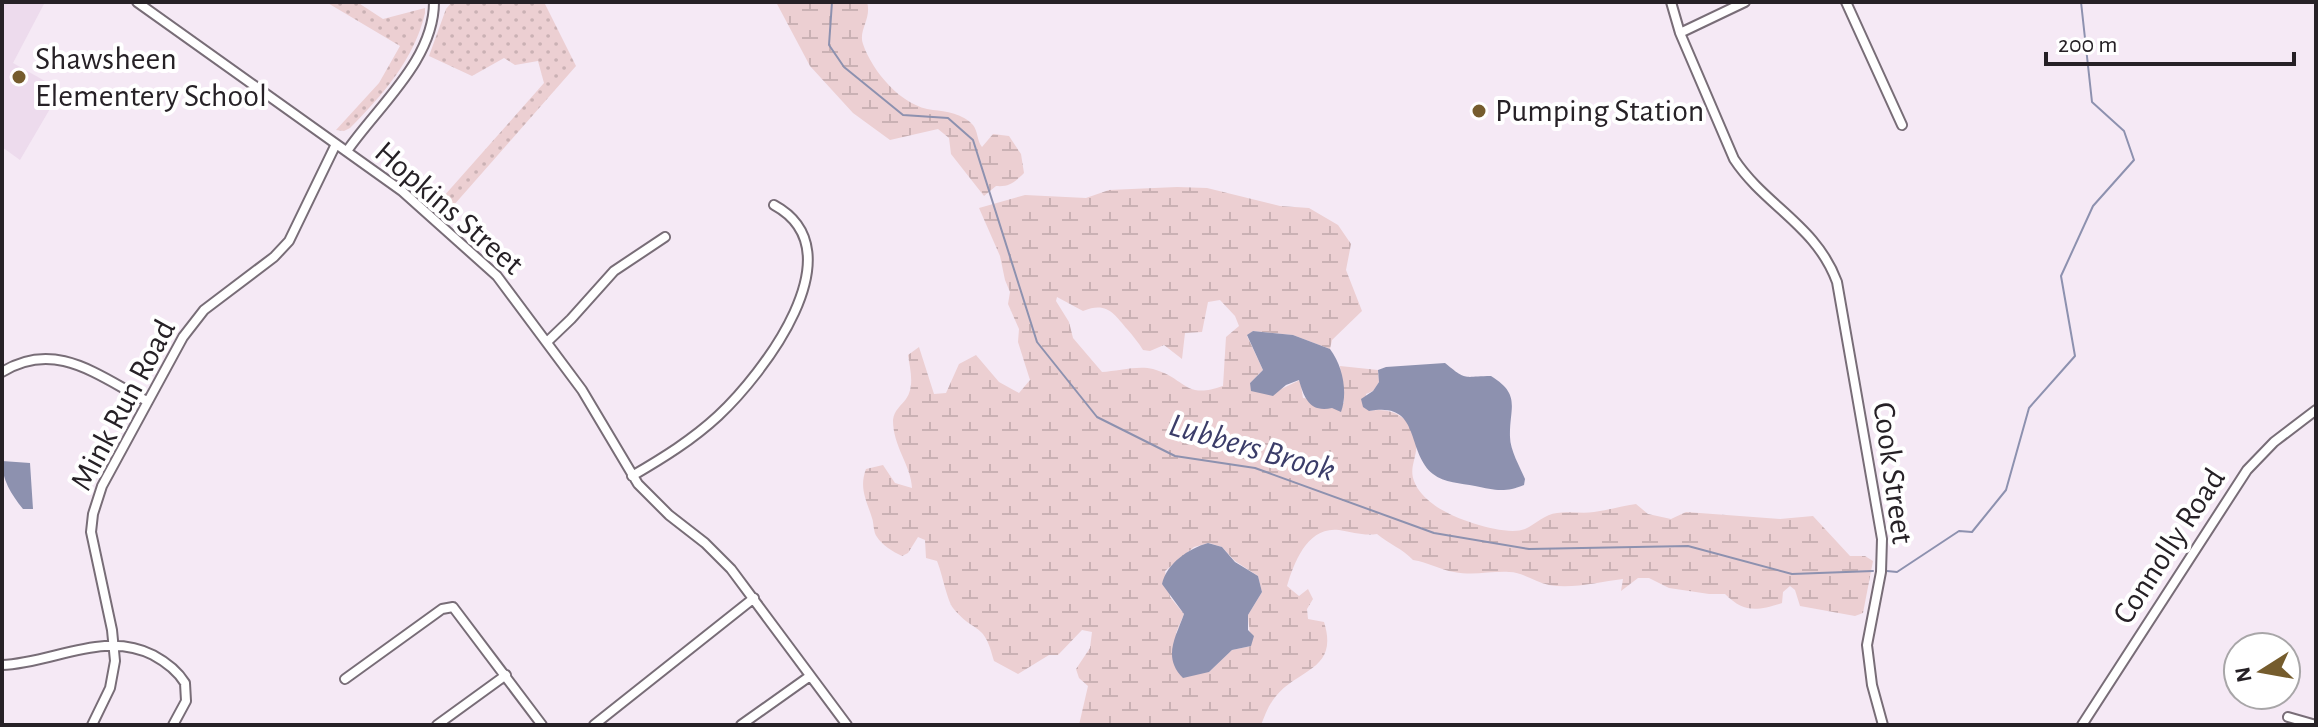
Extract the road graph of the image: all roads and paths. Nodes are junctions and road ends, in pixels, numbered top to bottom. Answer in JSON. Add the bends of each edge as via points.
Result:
{"nodes":[{"id":1,"x":137,"y":2,"type":"edge"},
{"id":2,"x":434,"y":2,"type":"edge"},
{"id":3,"x":1671,"y":2,"type":"edge"},
{"id":4,"x":1745,"y":2,"type":"edge"},
{"id":5,"x":1846,"y":2,"type":"edge"},
{"id":6,"x":1680,"y":33,"type":"junction"},
{"id":7,"x":1902,"y":125,"type":"dead end"},
{"id":8,"x":336,"y":144,"type":"junction"},
{"id":9,"x":347,"y":151,"type":"junction"},
{"id":10,"x":774,"y":205,"type":"dead end"},
{"id":11,"x":665,"y":237,"type":"dead end"},
{"id":12,"x":547,"y":342,"type":"junction"},
{"id":13,"x":2,"y":372,"type":"edge"},
{"id":14,"x":147,"y":401,"type":"junction"},
{"id":15,"x":2316,"y":410,"type":"edge"},
{"id":16,"x":632,"y":476,"type":"junction"},
{"id":17,"x":754,"y":598,"type":"junction"},
{"id":18,"x":114,"y":645,"type":"junction"},
{"id":19,"x":2,"y":665,"type":"edge"},
{"id":20,"x":506,"y":675,"type":"junction"},
{"id":21,"x":810,"y":676,"type":"junction"},
{"id":22,"x":345,"y":679,"type":"dead end"},
{"id":23,"x":2288,"y":717,"type":"dead end"},
{"id":24,"x":92,"y":725,"type":"edge"},
{"id":25,"x":173,"y":725,"type":"edge"},
{"id":26,"x":437,"y":725,"type":"edge"},
{"id":27,"x":542,"y":725,"type":"edge"},
{"id":28,"x":594,"y":725,"type":"edge"},
{"id":29,"x":741,"y":725,"type":"edge"},
{"id":30,"x":847,"y":725,"type":"edge"},
{"id":31,"x":1883,"y":725,"type":"edge"},
{"id":32,"x":2082,"y":725,"type":"edge"},
{"id":33,"x":2316,"y":725,"type":"edge"}],
"edges":[{"from":1,"to":8,"type":"street","name":"Hopkins Street"},
{"from":2,"to":9,"type":"street","via":[[423,47]]},
{"from":3,"to":6,"type":"street"},
{"from":4,"to":6,"type":"street"},
{"from":5,"to":7,"type":"street"},
{"from":6,"to":31,"type":"street","name":"Cook Street","via":[[1734,159],[1811,236],[1834,274],[1882,539],[1867,645]]},
{"from":8,"to":9,"type":"street","name":"Hopkins Street"},
{"from":8,"to":14,"type":"street","name":"Mink Run Road","via":[[289,241],[200,314]]},
{"from":9,"to":12,"type":"street","name":"Hopkins Street","via":[[418,204],[481,261]]},
{"from":10,"to":16,"type":"street","via":[[796,222],[808,255],[795,315],[720,414]]},
{"from":11,"to":12,"type":"street","via":[[614,271]]},
{"from":12,"to":16,"type":"street","name":"Hopkins Street"},
{"from":13,"to":14,"type":"street","via":[[26,360],[62,359]]},
{"from":14,"to":18,"type":"street","name":"Mink Run Road","via":[[107,475],[93,514],[94,549]]},
{"from":15,"to":32,"type":"street","name":"Connolly Road","via":[[2247,470]]},
{"from":16,"to":17,"type":"street","name":"Hopkins Street","via":[[705,543]]},
{"from":17,"to":21,"type":"street","name":"Hopkins Street"},
{"from":17,"to":28,"type":"street"},
{"from":18,"to":19,"type":"street"},
{"from":18,"to":24,"type":"street","name":"Mink Run Road","via":[[110,688]]},
{"from":18,"to":25,"type":"street","via":[[161,660],[183,679],[186,701]]},
{"from":20,"to":22,"type":"street","via":[[450,607]]},
{"from":20,"to":26,"type":"street"},
{"from":20,"to":27,"type":"street"},
{"from":21,"to":29,"type":"street"},
{"from":21,"to":30,"type":"street","name":"Hopkins Street"},
{"from":23,"to":33,"type":"street"}]}
